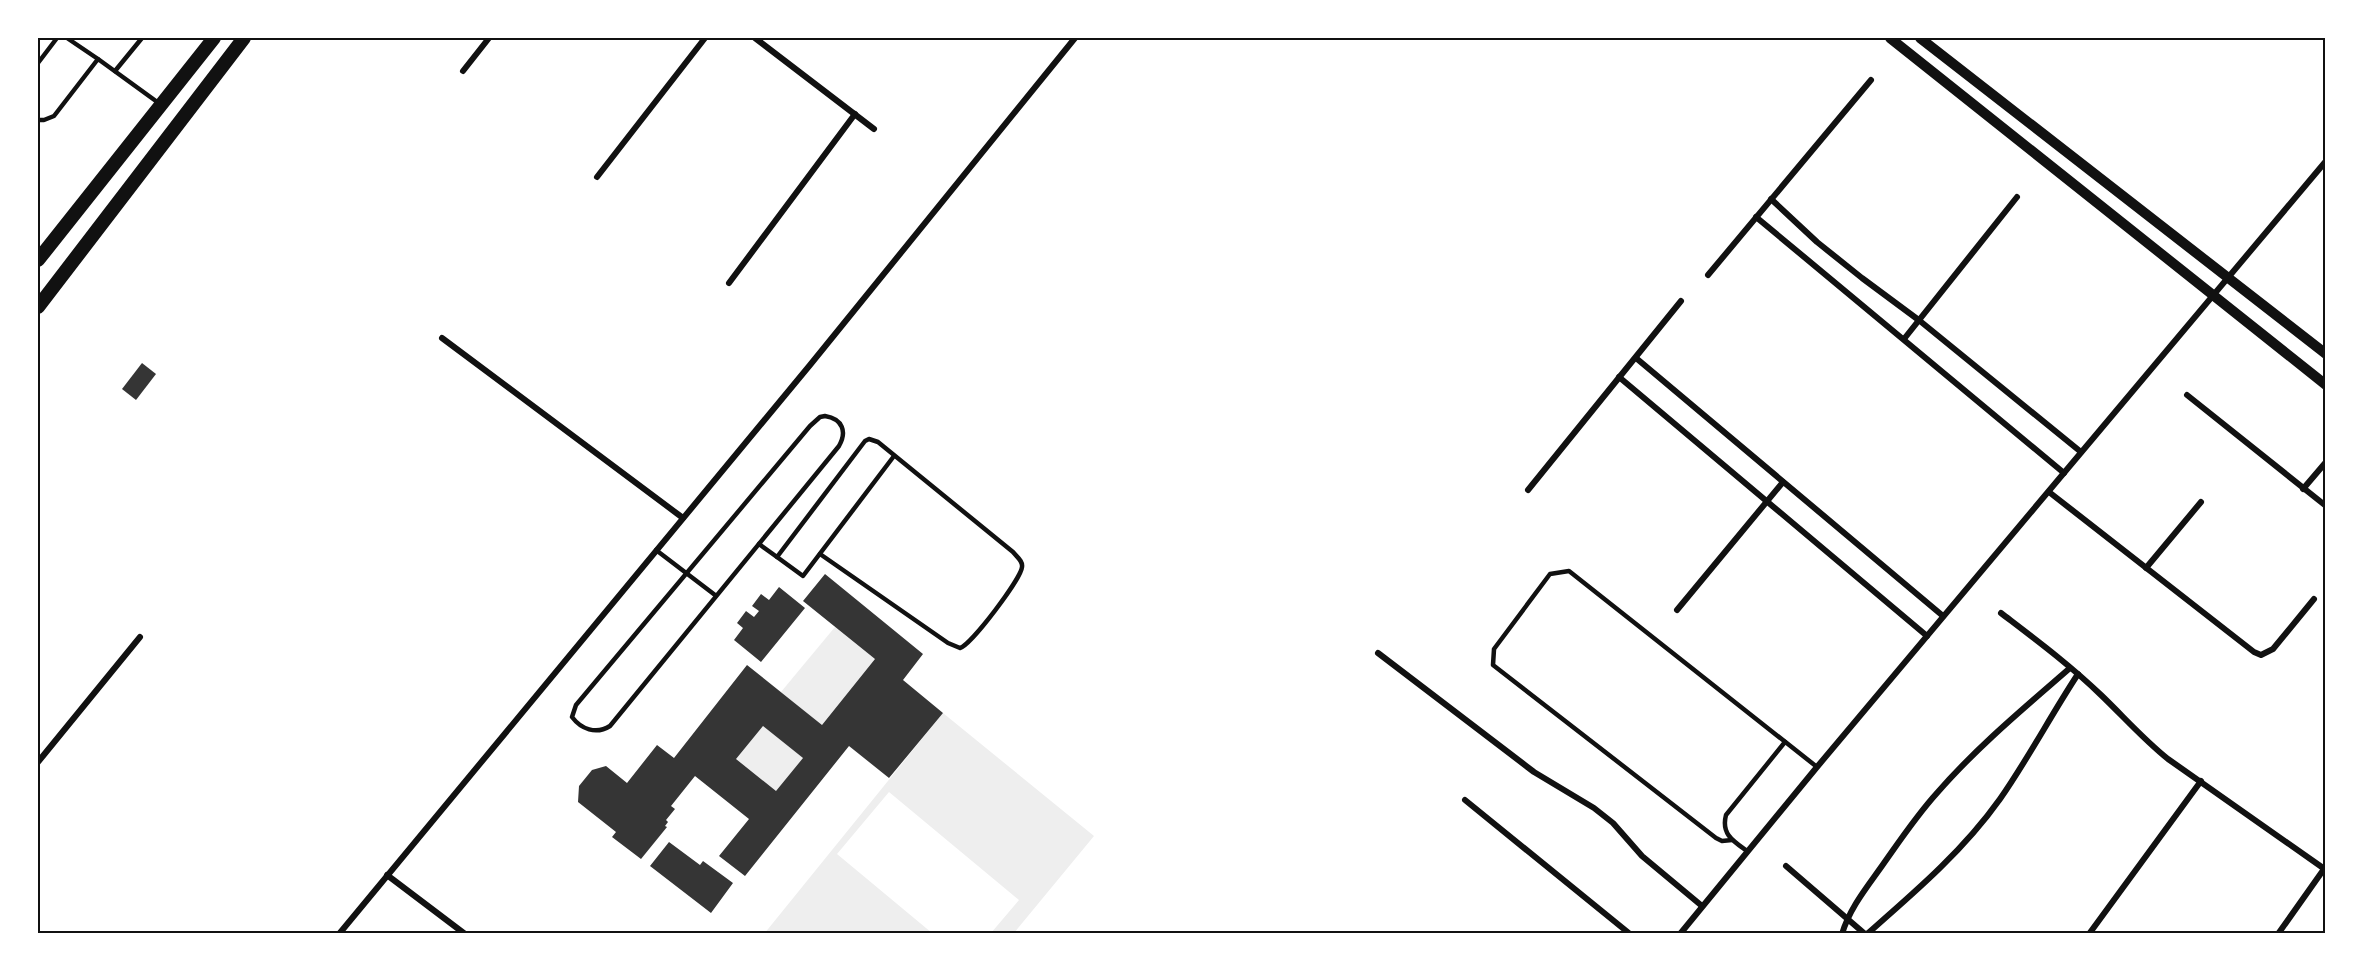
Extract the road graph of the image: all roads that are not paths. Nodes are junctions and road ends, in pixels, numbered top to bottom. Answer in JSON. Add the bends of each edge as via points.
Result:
{"nodes":[{"id":1,"x":57,"y":38,"type":"edge"},
{"id":2,"x":67,"y":38,"type":"edge"},
{"id":3,"x":142,"y":38,"type":"edge"},
{"id":4,"x":214,"y":38,"type":"edge"},
{"id":5,"x":244,"y":38,"type":"edge"},
{"id":6,"x":489,"y":38,"type":"edge"},
{"id":7,"x":705,"y":38,"type":"edge"},
{"id":8,"x":755,"y":38,"type":"edge"},
{"id":9,"x":1075,"y":38,"type":"edge"},
{"id":10,"x":1890,"y":38,"type":"edge"},
{"id":11,"x":1920,"y":38,"type":"edge"},
{"id":12,"x":98,"y":60,"type":"junction"},
{"id":13,"x":38,"y":63,"type":"edge"},
{"id":14,"x":115,"y":71,"type":"junction"},
{"id":15,"x":463,"y":71,"type":"dead end"},
{"id":16,"x":1871,"y":81,"type":"dead end"},
{"id":17,"x":160,"y":104,"type":"junction"},
{"id":18,"x":855,"y":114,"type":"junction"},
{"id":19,"x":38,"y":120,"type":"edge"},
{"id":20,"x":874,"y":129,"type":"dead end"},
{"id":21,"x":2325,"y":161,"type":"edge"},
{"id":22,"x":597,"y":177,"type":"dead end"},
{"id":23,"x":2017,"y":197,"type":"dead end"},
{"id":24,"x":1771,"y":199,"type":"junction"},
{"id":25,"x":1755,"y":218,"type":"junction"},
{"id":26,"x":38,"y":260,"type":"edge"},
{"id":27,"x":1708,"y":275,"type":"dead end"},
{"id":28,"x":2228,"y":278,"type":"junction"},
{"id":29,"x":729,"y":283,"type":"dead end"},
{"id":30,"x":2213,"y":295,"type":"junction"},
{"id":31,"x":1681,"y":301,"type":"dead end"},
{"id":32,"x":38,"y":307,"type":"edge"},
{"id":33,"x":1920,"y":321,"type":"junction"},
{"id":34,"x":442,"y":338,"type":"dead end"},
{"id":35,"x":1904,"y":339,"type":"junction"},
{"id":36,"x":2325,"y":354,"type":"edge"},
{"id":37,"x":1635,"y":358,"type":"junction"},
{"id":38,"x":1619,"y":377,"type":"junction"},
{"id":39,"x":2325,"y":385,"type":"edge"},
{"id":40,"x":2187,"y":395,"type":"dead end"},
{"id":41,"x":2081,"y":452,"type":"junction"},
{"id":42,"x":894,"y":456,"type":"junction"},
{"id":43,"x":2325,"y":462,"type":"edge"},
{"id":44,"x":2064,"y":473,"type":"junction"},
{"id":45,"x":1783,"y":483,"type":"junction"},
{"id":46,"x":2303,"y":489,"type":"junction"},
{"id":47,"x":1528,"y":490,"type":"dead end"},
{"id":48,"x":2049,"y":492,"type":"junction"},
{"id":49,"x":1768,"y":501,"type":"junction"},
{"id":50,"x":2201,"y":502,"type":"dead end"},
{"id":51,"x":2325,"y":507,"type":"edge"},
{"id":52,"x":683,"y":518,"type":"junction"},
{"id":53,"x":759,"y":544,"type":"junction"},
{"id":54,"x":656,"y":550,"type":"junction"},
{"id":55,"x":820,"y":554,"type":"junction"},
{"id":56,"x":777,"y":557,"type":"junction"},
{"id":57,"x":2146,"y":568,"type":"junction"},
{"id":58,"x":686,"y":573,"type":"junction"},
{"id":59,"x":715,"y":595,"type":"junction"},
{"id":60,"x":2314,"y":599,"type":"dead end"},
{"id":61,"x":1677,"y":609,"type":"dead end"},
{"id":62,"x":2001,"y":613,"type":"dead end"},
{"id":63,"x":1943,"y":616,"type":"junction"},
{"id":64,"x":1927,"y":636,"type":"junction"},
{"id":65,"x":140,"y":637,"type":"dead end"},
{"id":66,"x":1378,"y":653,"type":"dead end"},
{"id":67,"x":2070,"y":668,"type":"junction"},
{"id":68,"x":2078,"y":674,"type":"junction"},
{"id":69,"x":1785,"y":741,"type":"junction"},
{"id":70,"x":38,"y":762,"type":"edge"},
{"id":71,"x":1817,"y":767,"type":"junction"},
{"id":72,"x":2201,"y":782,"type":"junction"},
{"id":73,"x":1465,"y":800,"type":"dead end"},
{"id":74,"x":1732,"y":840,"type":"junction"},
{"id":75,"x":1747,"y":851,"type":"junction"},
{"id":76,"x":1786,"y":866,"type":"dead end"},
{"id":77,"x":2325,"y":869,"type":"edge"},
{"id":78,"x":387,"y":875,"type":"junction"},
{"id":79,"x":1702,"y":906,"type":"junction"},
{"id":80,"x":1847,"y":917,"type":"junction"},
{"id":81,"x":339,"y":933,"type":"edge"},
{"id":82,"x":465,"y":933,"type":"edge"},
{"id":83,"x":1630,"y":933,"type":"edge"},
{"id":84,"x":1680,"y":933,"type":"edge"},
{"id":85,"x":1842,"y":933,"type":"edge"},
{"id":86,"x":1866,"y":933,"type":"edge"},
{"id":87,"x":2089,"y":933,"type":"edge"},
{"id":88,"x":2278,"y":933,"type":"edge"}],
"edges":[{"from":1,"to":13,"type":"lane"},
{"from":2,"to":12,"type":"lane"},
{"from":3,"to":14,"type":"lane"},
{"from":4,"to":17,"type":"main road"},
{"from":5,"to":32,"type":"main road"},
{"from":6,"to":15,"type":"street"},
{"from":7,"to":22,"type":"street"},
{"from":8,"to":18,"type":"street"},
{"from":9,"to":52,"type":"street"},
{"from":10,"to":30,"type":"street"},
{"from":11,"to":28,"type":"street"},
{"from":12,"to":14,"type":"lane"},
{"from":12,"to":19,"type":"lane","via":[[54,116]]},
{"from":14,"to":17,"type":"lane"},
{"from":16,"to":24,"type":"street"},
{"from":17,"to":26,"type":"main road"},
{"from":18,"to":20,"type":"street"},
{"from":18,"to":29,"type":"street"},
{"from":21,"to":28,"type":"street"},
{"from":23,"to":33,"type":"street"},
{"from":24,"to":25,"type":"street"},
{"from":24,"to":33,"type":"street","via":[[1817,242]]},
{"from":25,"to":27,"type":"street"},
{"from":25,"to":35,"type":"street"},
{"from":28,"to":30,"type":"street"},
{"from":28,"to":36,"type":"street"},
{"from":30,"to":39,"type":"street"},
{"from":30,"to":41,"type":"street"},
{"from":31,"to":37,"type":"street"},
{"from":33,"to":35,"type":"street"},
{"from":33,"to":41,"type":"street"},
{"from":34,"to":52,"type":"street"},
{"from":35,"to":44,"type":"street"},
{"from":37,"to":38,"type":"street"},
{"from":37,"to":45,"type":"street"},
{"from":38,"to":47,"type":"street"},
{"from":38,"to":49,"type":"street"},
{"from":40,"to":46,"type":"street"},
{"from":41,"to":44,"type":"street"},
{"from":42,"to":55,"type":"lane"},
{"from":42,"to":55,"type":"lane","via":[[1018,558],[1022,569],[1007,593],[971,640],[960,648]]},
{"from":42,"to":56,"type":"lane","via":[[873,440],[865,441]]},
{"from":43,"to":46,"type":"street"},
{"from":44,"to":48,"type":"street"},
{"from":45,"to":49,"type":"street"},
{"from":45,"to":63,"type":"street"},
{"from":46,"to":51,"type":"street"},
{"from":48,"to":57,"type":"street"},
{"from":48,"to":63,"type":"street"},
{"from":49,"to":61,"type":"street"},
{"from":49,"to":64,"type":"street"},
{"from":50,"to":57,"type":"street"},
{"from":52,"to":54,"type":"street"},
{"from":53,"to":56,"type":"lane"},
{"from":53,"to":58,"type":"lane","via":[[839,446],[844,430],[831,417],[815,420]]},
{"from":53,"to":59,"type":"lane"},
{"from":54,"to":58,"type":"lane"},
{"from":54,"to":78,"type":"street"},
{"from":55,"to":56,"type":"lane","via":[[802,576]]},
{"from":57,"to":60,"type":"street","via":[[2261,655],[2274,649]]},
{"from":58,"to":59,"type":"lane"},
{"from":58,"to":59,"type":"lane","via":[[576,705],[572,717],[578,724],[602,731],[609,726]]},
{"from":62,"to":67,"type":"street"},
{"from":63,"to":64,"type":"street"},
{"from":64,"to":71,"type":"street"},
{"from":65,"to":70,"type":"street"},
{"from":66,"to":79,"type":"street","via":[[1534,772],[1594,808],[1642,856]]},
{"from":67,"to":68,"type":"street"},
{"from":67,"to":80,"type":"street","via":[[1988,740],[1935,795]]},
{"from":68,"to":72,"type":"street","via":[[2143,739]]},
{"from":68,"to":86,"type":"street","via":[[1999,800],[1964,844]]},
{"from":69,"to":71,"type":"lane"},
{"from":69,"to":74,"type":"lane","via":[[1726,815],[1725,832]]},
{"from":69,"to":74,"type":"lane","via":[[1569,571],[1551,574],[1494,648],[1493,665],[1716,838]]},
{"from":71,"to":75,"type":"street"},
{"from":72,"to":77,"type":"street"},
{"from":72,"to":87,"type":"street"},
{"from":73,"to":83,"type":"street"},
{"from":74,"to":75,"type":"lane"},
{"from":75,"to":79,"type":"street"},
{"from":76,"to":80,"type":"street"},
{"from":77,"to":88,"type":"street"},
{"from":78,"to":81,"type":"street"},
{"from":78,"to":82,"type":"street"},
{"from":79,"to":84,"type":"street"},
{"from":80,"to":85,"type":"street"},
{"from":80,"to":86,"type":"street"}]}
